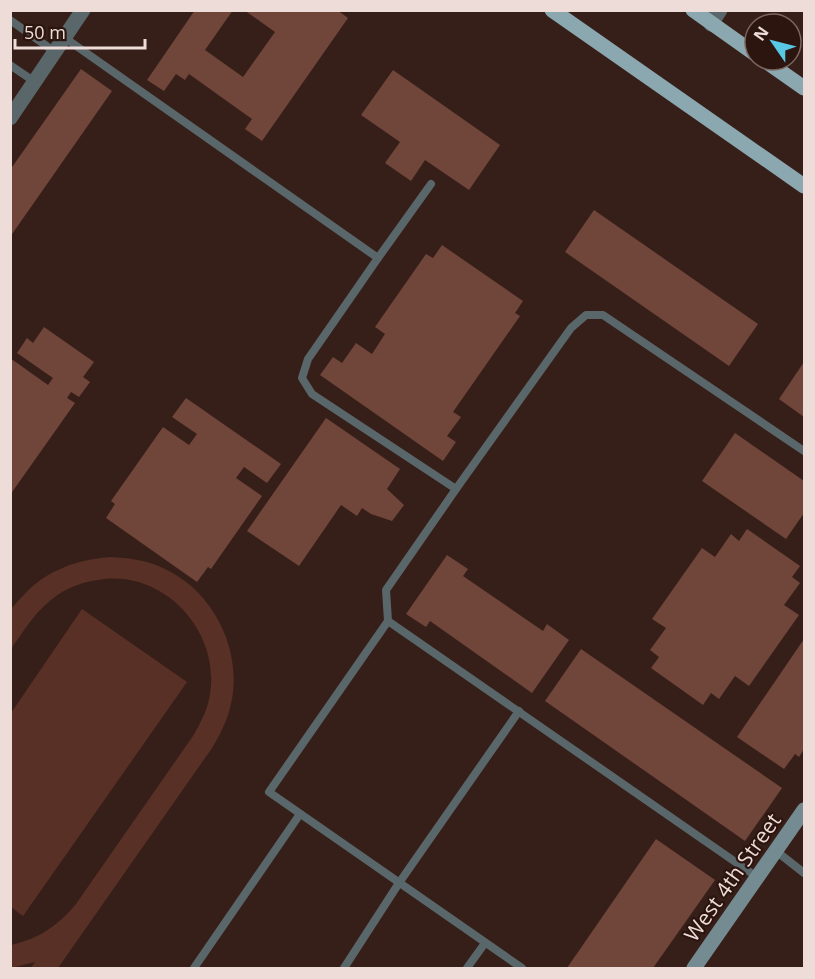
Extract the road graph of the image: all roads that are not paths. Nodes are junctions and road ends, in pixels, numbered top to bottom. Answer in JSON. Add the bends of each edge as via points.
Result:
{"nodes":[{"id":1,"x":83,"y":10,"type":"edge"},
{"id":2,"x":552,"y":10,"type":"edge"},
{"id":3,"x":693,"y":10,"type":"edge"},
{"id":4,"x":720,"y":10,"type":"edge"},
{"id":5,"x":10,"y":21,"type":"edge"},
{"id":6,"x":711,"y":24,"type":"junction"},
{"id":7,"x":65,"y":38,"type":"junction"},
{"id":8,"x":743,"y":46,"type":"edge"},
{"id":9,"x":55,"y":52,"type":"junction"},
{"id":10,"x":10,"y":65,"type":"edge"},
{"id":11,"x":781,"y":72,"type":"edge"},
{"id":12,"x":35,"y":82,"type":"junction"},
{"id":13,"x":804,"y":88,"type":"edge"},
{"id":14,"x":10,"y":118,"type":"edge"},
{"id":15,"x":431,"y":183,"type":"dead end"},
{"id":16,"x":804,"y":186,"type":"edge"},
{"id":17,"x":378,"y":258,"type":"junction"},
{"id":18,"x":804,"y":451,"type":"edge"},
{"id":19,"x":456,"y":489,"type":"junction"},
{"id":20,"x":388,"y":621,"type":"junction"},
{"id":21,"x":519,"y":711,"type":"junction"},
{"id":22,"x":804,"y":810,"type":"edge"},
{"id":23,"x":300,"y":814,"type":"junction"},
{"id":24,"x":776,"y":850,"type":"junction"},
{"id":25,"x":804,"y":873,"type":"edge"},
{"id":26,"x":757,"y":878,"type":"junction"},
{"id":27,"x":399,"y":883,"type":"junction"},
{"id":28,"x":485,"y":942,"type":"junction"},
{"id":29,"x":194,"y":969,"type":"edge"},
{"id":30,"x":344,"y":969,"type":"edge"},
{"id":31,"x":467,"y":969,"type":"edge"},
{"id":32,"x":522,"y":969,"type":"edge"},
{"id":33,"x":694,"y":969,"type":"edge"}],
"edges":[{"from":1,"to":7,"type":"street"},
{"from":2,"to":16,"type":"main road"},
{"from":3,"to":6,"type":"main road"},
{"from":4,"to":6,"type":"street"},
{"from":5,"to":9,"type":"lane"},
{"from":6,"to":8,"type":"main road"},
{"from":7,"to":9,"type":"street"},
{"from":7,"to":17,"type":"lane"},
{"from":9,"to":12,"type":"street"},
{"from":10,"to":12,"type":"lane"},
{"from":11,"to":13,"type":"main road"},
{"from":12,"to":14,"type":"street"},
{"from":15,"to":17,"type":"lane"},
{"from":17,"to":19,"type":"lane","via":[[308,359],[302,378],[312,394]]},
{"from":18,"to":19,"type":"lane","via":[[603,315],[586,315],[571,328]]},
{"from":19,"to":20,"type":"lane","via":[[386,590]]},
{"from":20,"to":21,"type":"lane"},
{"from":20,"to":23,"type":"lane","via":[[268,792]]},
{"from":21,"to":26,"type":"lane"},
{"from":21,"to":27,"type":"lane"},
{"from":22,"to":24,"type":"main road","name":"West 4th Street"},
{"from":23,"to":27,"type":"lane"},
{"from":23,"to":29,"type":"lane"},
{"from":24,"to":25,"type":"lane"},
{"from":24,"to":26,"type":"main road","name":"West 4th Street"},
{"from":26,"to":33,"type":"main road","name":"West 4th Street"},
{"from":27,"to":28,"type":"lane"},
{"from":27,"to":30,"type":"lane"},
{"from":28,"to":31,"type":"lane"},
{"from":28,"to":32,"type":"lane"}]}
